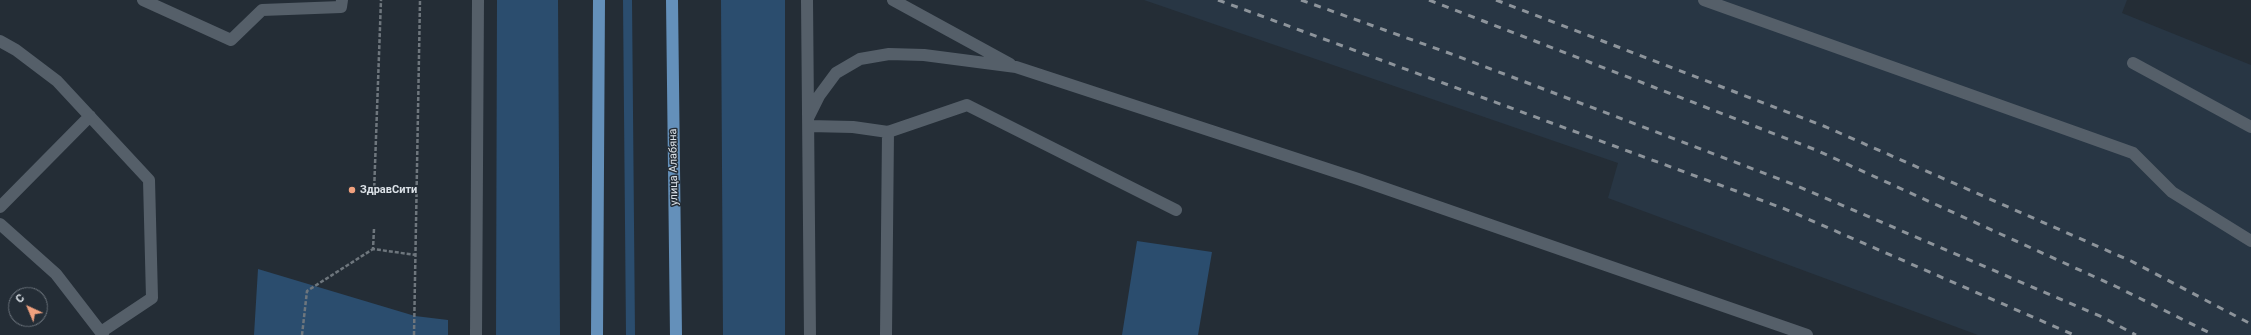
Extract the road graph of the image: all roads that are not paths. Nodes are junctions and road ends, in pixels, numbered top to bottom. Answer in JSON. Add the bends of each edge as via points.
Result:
{"nodes":[{"id":1,"x":143,"y":0,"type":"edge"},
{"id":2,"x":342,"y":0,"type":"edge"},
{"id":3,"x":478,"y":0,"type":"edge"},
{"id":4,"x":599,"y":0,"type":"edge"},
{"id":5,"x":807,"y":0,"type":"edge"},
{"id":6,"x":893,"y":0,"type":"edge"},
{"id":7,"x":1704,"y":0,"type":"edge"},
{"id":8,"x":672,"y":2,"type":"edge"},
{"id":9,"x":0,"y":40,"type":"edge"},
{"id":10,"x":2133,"y":63,"type":"dead end"},
{"id":11,"x":1016,"y":67,"type":"junction"},
{"id":12,"x":90,"y":116,"type":"junction"},
{"id":13,"x":809,"y":121,"type":"junction"},
{"id":14,"x":2251,"y":126,"type":"edge"},
{"id":15,"x":888,"y":132,"type":"junction"},
{"id":16,"x":0,"y":207,"type":"edge"},
{"id":17,"x":1176,"y":210,"type":"dead end"},
{"id":18,"x":0,"y":224,"type":"edge"},
{"id":19,"x":2251,"y":241,"type":"edge"},
{"id":20,"x":102,"y":334,"type":"edge"},
{"id":21,"x":476,"y":335,"type":"edge"},
{"id":22,"x":597,"y":335,"type":"edge"},
{"id":23,"x":676,"y":335,"type":"edge"},
{"id":24,"x":810,"y":335,"type":"edge"},
{"id":25,"x":886,"y":335,"type":"edge"},
{"id":26,"x":1807,"y":335,"type":"edge"}],
"edges":[{"from":1,"to":2,"type":"street","via":[[231,40],[262,10],[341,7]]},
{"from":3,"to":21,"type":"street"},
{"from":4,"to":22,"type":"main road"},
{"from":5,"to":13,"type":"street"},
{"from":6,"to":11,"type":"street"},
{"from":7,"to":19,"type":"street","via":[[2134,153],[2172,192]]},
{"from":8,"to":23,"type":"main road","name":"улица Алабяна"},
{"from":9,"to":12,"type":"street","via":[[57,81]]},
{"from":10,"to":14,"type":"street"},
{"from":11,"to":13,"type":"street","via":[[924,55],[889,54],[860,59],[836,73],[819,96]]},
{"from":11,"to":26,"type":"street","via":[[1358,179]]},
{"from":12,"to":16,"type":"street"},
{"from":12,"to":20,"type":"street","via":[[149,180],[152,298]]},
{"from":13,"to":15,"type":"street"},
{"from":13,"to":24,"type":"street"},
{"from":15,"to":17,"type":"street","via":[[967,105]]},
{"from":15,"to":25,"type":"street"},
{"from":18,"to":20,"type":"street","via":[[56,274]]}]}
